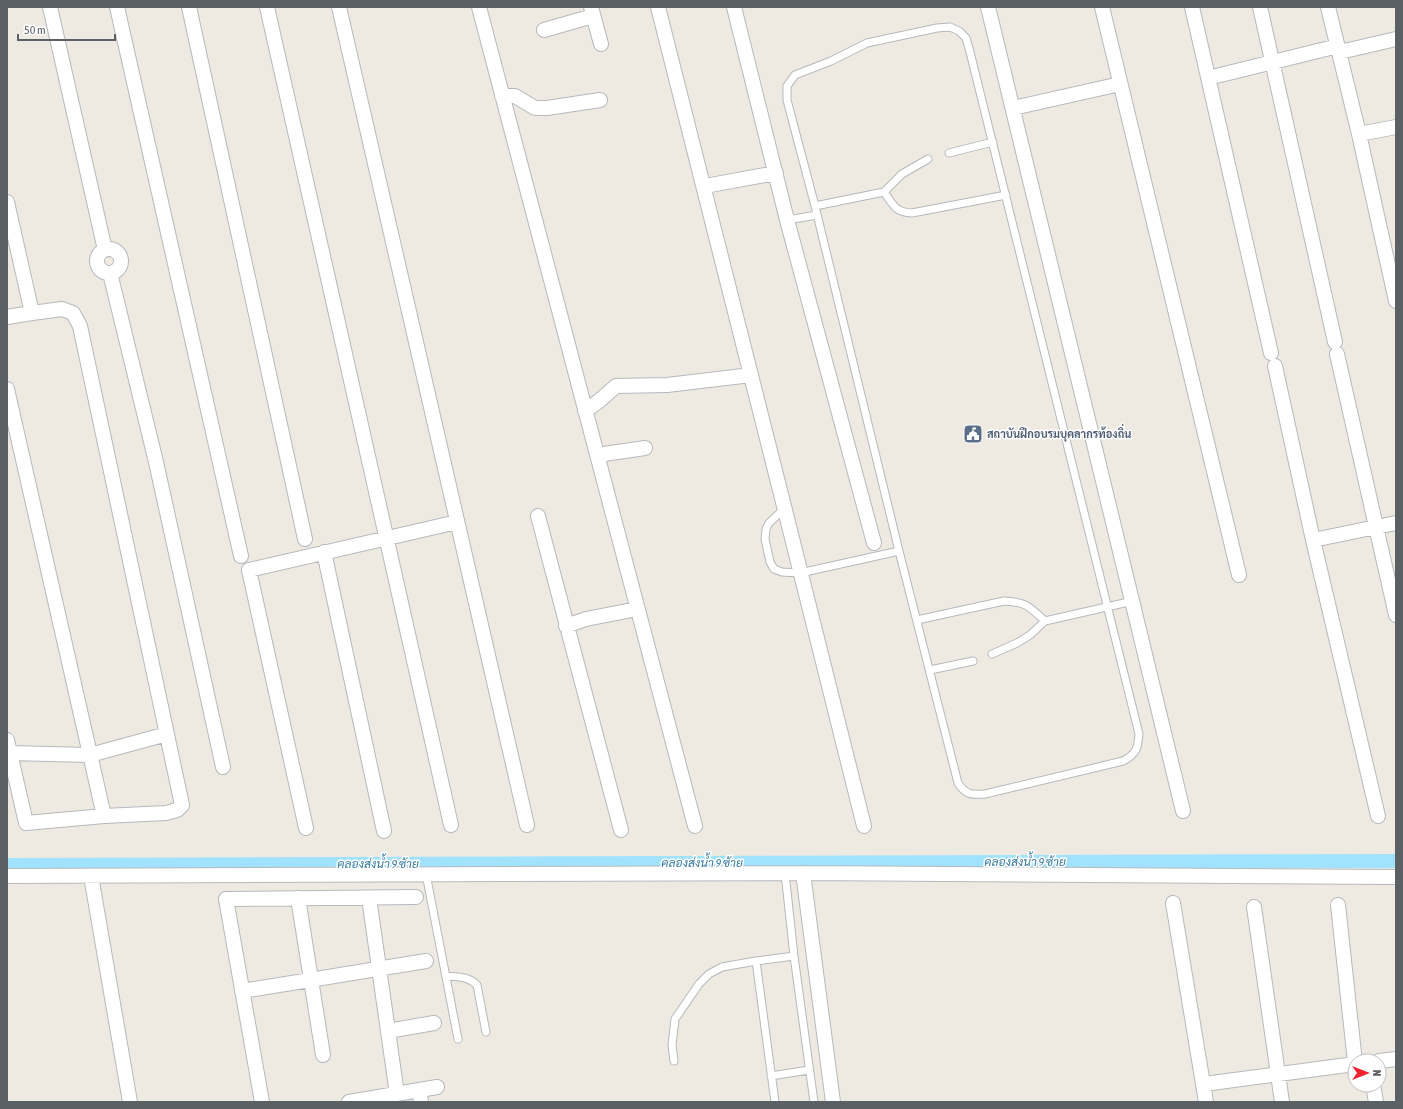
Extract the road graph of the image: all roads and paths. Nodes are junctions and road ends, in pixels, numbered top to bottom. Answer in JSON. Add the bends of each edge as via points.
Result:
{"nodes":[{"id":1,"x":50,"y":7,"type":"edge"},
{"id":2,"x":117,"y":7,"type":"edge"},
{"id":3,"x":189,"y":7,"type":"edge"},
{"id":4,"x":267,"y":7,"type":"edge"},
{"id":5,"x":339,"y":7,"type":"edge"},
{"id":6,"x":479,"y":7,"type":"edge"},
{"id":7,"x":658,"y":7,"type":"edge"},
{"id":8,"x":734,"y":7,"type":"edge"},
{"id":9,"x":988,"y":7,"type":"edge"},
{"id":10,"x":1102,"y":7,"type":"edge"},
{"id":11,"x":1192,"y":7,"type":"edge"},
{"id":12,"x":1260,"y":7,"type":"edge"},
{"id":13,"x":1329,"y":7,"type":"edge"},
{"id":14,"x":592,"y":12,"type":"edge"},
{"id":15,"x":544,"y":30,"type":"dead end"},
{"id":16,"x":1396,"y":39,"type":"edge"},
{"id":17,"x":601,"y":44,"type":"dead end"},
{"id":18,"x":1339,"y":49,"type":"junction"},
{"id":19,"x":1272,"y":63,"type":"junction"},
{"id":20,"x":1208,"y":78,"type":"junction"},
{"id":21,"x":1120,"y":84,"type":"junction"},
{"id":22,"x":502,"y":96,"type":"junction"},
{"id":23,"x":600,"y":100,"type":"dead end"},
{"id":24,"x":1013,"y":108,"type":"junction"},
{"id":25,"x":1396,"y":127,"type":"edge"},
{"id":26,"x":1359,"y":134,"type":"junction"},
{"id":27,"x":993,"y":142,"type":"junction"},
{"id":28,"x":949,"y":153,"type":"dead end"},
{"id":29,"x":928,"y":159,"type":"dead end"},
{"id":30,"x":776,"y":173,"type":"junction"},
{"id":31,"x":705,"y":186,"type":"junction"},
{"id":32,"x":884,"y":192,"type":"junction"},
{"id":33,"x":1006,"y":195,"type":"junction"},
{"id":34,"x":7,"y":202,"type":"edge"},
{"id":35,"x":815,"y":206,"type":"junction"},
{"id":36,"x":817,"y":215,"type":"junction"},
{"id":37,"x":787,"y":220,"type":"junction"},
{"id":38,"x":1396,"y":301,"type":"edge"},
{"id":39,"x":32,"y":313,"type":"junction"},
{"id":40,"x":7,"y":317,"type":"edge"},
{"id":41,"x":751,"y":375,"type":"junction"},
{"id":42,"x":7,"y":389,"type":"edge"},
{"id":43,"x":585,"y":411,"type":"junction"},
{"id":44,"x":645,"y":448,"type":"dead end"},
{"id":45,"x":597,"y":455,"type":"junction"},
{"id":46,"x":784,"y":509,"type":"junction"},
{"id":47,"x":538,"y":516,"type":"dead end"},
{"id":48,"x":457,"y":522,"type":"junction"},
{"id":49,"x":1396,"y":523,"type":"edge"},
{"id":50,"x":1376,"y":527,"type":"junction"},
{"id":51,"x":387,"y":537,"type":"junction"},
{"id":52,"x":305,"y":539,"type":"dead end"},
{"id":53,"x":1313,"y":540,"type":"junction"},
{"id":54,"x":874,"y":543,"type":"dead end"},
{"id":55,"x":899,"y":551,"type":"junction"},
{"id":56,"x":324,"y":552,"type":"junction"},
{"id":57,"x":241,"y":556,"type":"dead end"},
{"id":58,"x":800,"y":574,"type":"junction"},
{"id":59,"x":1239,"y":575,"type":"dead end"},
{"id":60,"x":1133,"y":601,"type":"junction"},
{"id":61,"x":1109,"y":607,"type":"junction"},
{"id":62,"x":637,"y":610,"type":"junction"},
{"id":63,"x":1396,"y":615,"type":"edge"},
{"id":64,"x":917,"y":620,"type":"junction"},
{"id":65,"x":1045,"y":621,"type":"junction"},
{"id":66,"x":566,"y":626,"type":"junction"},
{"id":67,"x":992,"y":654,"type":"dead end"},
{"id":68,"x":973,"y":661,"type":"dead end"},
{"id":69,"x":930,"y":670,"type":"junction"},
{"id":70,"x":167,"y":734,"type":"junction"},
{"id":71,"x":8,"y":746,"type":"edge"},
{"id":72,"x":90,"y":755,"type":"junction"},
{"id":73,"x":223,"y":767,"type":"dead end"},
{"id":74,"x":1183,"y":811,"type":"dead end"},
{"id":75,"x":104,"y":816,"type":"junction"},
{"id":76,"x":1378,"y":816,"type":"dead end"},
{"id":77,"x":451,"y":825,"type":"dead end"},
{"id":78,"x":527,"y":825,"type":"dead end"},
{"id":79,"x":695,"y":826,"type":"dead end"},
{"id":80,"x":864,"y":826,"type":"dead end"},
{"id":81,"x":306,"y":828,"type":"dead end"},
{"id":82,"x":621,"y":830,"type":"dead end"},
{"id":83,"x":384,"y":831,"type":"dead end"},
{"id":84,"x":785,"y":873,"type":"junction"},
{"id":85,"x":803,"y":873,"type":"junction"},
{"id":86,"x":426,"y":874,"type":"junction"},
{"id":87,"x":7,"y":876,"type":"edge"},
{"id":88,"x":91,"y":876,"type":"junction"},
{"id":89,"x":1396,"y":876,"type":"edge"},
{"id":90,"x":298,"y":898,"type":"junction"},
{"id":91,"x":369,"y":898,"type":"junction"},
{"id":92,"x":416,"y":898,"type":"dead end"},
{"id":93,"x":1173,"y":902,"type":"dead end"},
{"id":94,"x":1338,"y":905,"type":"dead end"},
{"id":95,"x":1254,"y":907,"type":"dead end"},
{"id":96,"x":794,"y":956,"type":"junction"},
{"id":97,"x":426,"y":961,"type":"dead end"},
{"id":98,"x":756,"y":961,"type":"junction"},
{"id":99,"x":379,"y":969,"type":"junction"},
{"id":100,"x":446,"y":976,"type":"junction"},
{"id":101,"x":311,"y":980,"type":"junction"},
{"id":102,"x":242,"y":991,"type":"junction"},
{"id":103,"x":434,"y":1023,"type":"dead end"},
{"id":104,"x":388,"y":1031,"type":"junction"},
{"id":105,"x":486,"y":1032,"type":"dead end"},
{"id":106,"x":458,"y":1039,"type":"dead end"},
{"id":107,"x":1354,"y":1053,"type":"edge"},
{"id":108,"x":323,"y":1055,"type":"dead end"},
{"id":109,"x":674,"y":1061,"type":"dead end"},
{"id":110,"x":1347,"y":1064,"type":"edge"},
{"id":111,"x":809,"y":1070,"type":"junction"},
{"id":112,"x":1278,"y":1075,"type":"junction"},
{"id":113,"x":771,"y":1076,"type":"junction"},
{"id":114,"x":1204,"y":1084,"type":"junction"},
{"id":115,"x":437,"y":1087,"type":"dead end"},
{"id":116,"x":397,"y":1094,"type":"junction"},
{"id":117,"x":420,"y":1096,"type":"edge"},
{"id":118,"x":357,"y":1101,"type":"edge"},
{"id":119,"x":130,"y":1102,"type":"edge"},
{"id":120,"x":262,"y":1102,"type":"edge"},
{"id":121,"x":775,"y":1102,"type":"edge"},
{"id":122,"x":814,"y":1102,"type":"edge"},
{"id":123,"x":833,"y":1102,"type":"edge"},
{"id":124,"x":1206,"y":1102,"type":"edge"},
{"id":125,"x":1282,"y":1102,"type":"edge"}],
"edges":[{"from":1,"to":73,"type":"street","via":[[105,250],[98,258],[98,264],[100,269],[110,273],[156,462]]},
{"from":2,"to":57,"type":"street"},
{"from":3,"to":52,"type":"street"},
{"from":4,"to":51,"type":"street"},
{"from":5,"to":48,"type":"street"},
{"from":6,"to":22,"type":"street"},
{"from":7,"to":31,"type":"street"},
{"from":8,"to":30,"type":"street"},
{"from":9,"to":24,"type":"street"},
{"from":10,"to":21,"type":"street"},
{"from":11,"to":20,"type":"street"},
{"from":12,"to":19,"type":"street"},
{"from":13,"to":18,"type":"street"},
{"from":14,"to":15,"type":"street"},
{"from":14,"to":17,"type":"street"},
{"from":16,"to":18,"type":"street"},
{"from":18,"to":19,"type":"street"},
{"from":18,"to":26,"type":"street"},
{"from":19,"to":20,"type":"street"},
{"from":19,"to":50,"type":"street"},
{"from":20,"to":53,"type":"street"},
{"from":21,"to":24,"type":"street"},
{"from":21,"to":59,"type":"street"},
{"from":22,"to":23,"type":"street","via":[[515,96],[535,108]]},
{"from":22,"to":43,"type":"street"},
{"from":24,"to":60,"type":"street"},
{"from":25,"to":26,"type":"street"},
{"from":26,"to":38,"type":"street"},
{"from":27,"to":28,"type":"lane"},
{"from":27,"to":33,"type":"lane"},
{"from":27,"to":35,"type":"lane","via":[[966,38],[960,31],[950,27],[937,28],[868,43],[795,75],[787,86],[787,100]]},
{"from":29,"to":32,"type":"lane","via":[[902,174]]},
{"from":30,"to":31,"type":"street"},
{"from":30,"to":37,"type":"street"},
{"from":31,"to":41,"type":"street"},
{"from":32,"to":33,"type":"lane","via":[[895,208],[901,212],[912,213]]},
{"from":32,"to":35,"type":"lane"},
{"from":33,"to":61,"type":"lane"},
{"from":34,"to":39,"type":"street"},
{"from":35,"to":36,"type":"lane"},
{"from":36,"to":37,"type":"lane"},
{"from":36,"to":55,"type":"lane"},
{"from":37,"to":54,"type":"street"},
{"from":39,"to":40,"type":"street"},
{"from":39,"to":70,"type":"street","via":[[62,309],[73,313],[80,326]]},
{"from":41,"to":43,"type":"street","via":[[667,385],[616,386]]},
{"from":41,"to":46,"type":"street"},
{"from":42,"to":72,"type":"street"},
{"from":43,"to":45,"type":"street"},
{"from":44,"to":45,"type":"street"},
{"from":45,"to":62,"type":"street"},
{"from":46,"to":58,"type":"street"},
{"from":46,"to":58,"type":"lane","via":[[766,529],[765,539],[770,562],[774,569],[788,574]]},
{"from":47,"to":66,"type":"street"},
{"from":48,"to":51,"type":"street"},
{"from":48,"to":78,"type":"street"},
{"from":49,"to":50,"type":"street"},
{"from":50,"to":53,"type":"street"},
{"from":50,"to":63,"type":"street"},
{"from":51,"to":56,"type":"street"},
{"from":51,"to":77,"type":"street"},
{"from":53,"to":76,"type":"street"},
{"from":55,"to":58,"type":"lane"},
{"from":55,"to":64,"type":"lane"},
{"from":56,"to":81,"type":"street","via":[[249,570]]},
{"from":56,"to":83,"type":"street"},
{"from":58,"to":80,"type":"street"},
{"from":60,"to":61,"type":"lane"},
{"from":60,"to":74,"type":"street"},
{"from":61,"to":65,"type":"lane"},
{"from":61,"to":69,"type":"lane","via":[[1139,734],[1138,746],[1132,756],[1123,761],[985,794],[964,791],[958,783]]},
{"from":62,"to":66,"type":"street"},
{"from":62,"to":79,"type":"street"},
{"from":64,"to":65,"type":"lane","via":[[1004,601],[1029,606]]},
{"from":64,"to":69,"type":"lane"},
{"from":65,"to":67,"type":"lane","via":[[1030,635]]},
{"from":66,"to":82,"type":"street"},
{"from":68,"to":69,"type":"lane"},
{"from":70,"to":72,"type":"street"},
{"from":70,"to":75,"type":"street","via":[[182,805],[177,810],[166,812]]},
{"from":71,"to":72,"type":"street"},
{"from":71,"to":75,"type":"street","via":[[26,823]]},
{"from":72,"to":75,"type":"street"},
{"from":84,"to":85,"type":"street"},
{"from":84,"to":86,"type":"street"},
{"from":84,"to":96,"type":"lane"},
{"from":85,"to":89,"type":"street"},
{"from":85,"to":123,"type":"street"},
{"from":86,"to":88,"type":"street"},
{"from":86,"to":100,"type":"lane"},
{"from":87,"to":88,"type":"street"},
{"from":88,"to":119,"type":"street"},
{"from":90,"to":91,"type":"street"},
{"from":90,"to":101,"type":"street"},
{"from":90,"to":102,"type":"street","via":[[226,899]]},
{"from":91,"to":92,"type":"street"},
{"from":91,"to":99,"type":"street"},
{"from":93,"to":114,"type":"street"},
{"from":94,"to":107,"type":"street"},
{"from":95,"to":112,"type":"street"},
{"from":96,"to":98,"type":"lane"},
{"from":96,"to":111,"type":"lane"},
{"from":97,"to":99,"type":"street"},
{"from":98,"to":109,"type":"lane","via":[[722,967],[709,974],[699,984],[675,1019],[672,1045]]},
{"from":98,"to":113,"type":"lane"},
{"from":99,"to":101,"type":"street"},
{"from":99,"to":104,"type":"street"},
{"from":100,"to":105,"type":"lane","via":[[466,978],[477,985]]},
{"from":100,"to":106,"type":"lane"},
{"from":101,"to":102,"type":"street"},
{"from":101,"to":108,"type":"street"},
{"from":102,"to":120,"type":"street"},
{"from":103,"to":104,"type":"street"},
{"from":104,"to":116,"type":"street"},
{"from":110,"to":112,"type":"street"},
{"from":111,"to":113,"type":"lane"},
{"from":111,"to":122,"type":"lane"},
{"from":112,"to":114,"type":"street"},
{"from":112,"to":125,"type":"street"},
{"from":113,"to":121,"type":"lane"},
{"from":114,"to":124,"type":"street"},
{"from":115,"to":117,"type":"street"},
{"from":116,"to":117,"type":"street"},
{"from":116,"to":118,"type":"street"}]}
